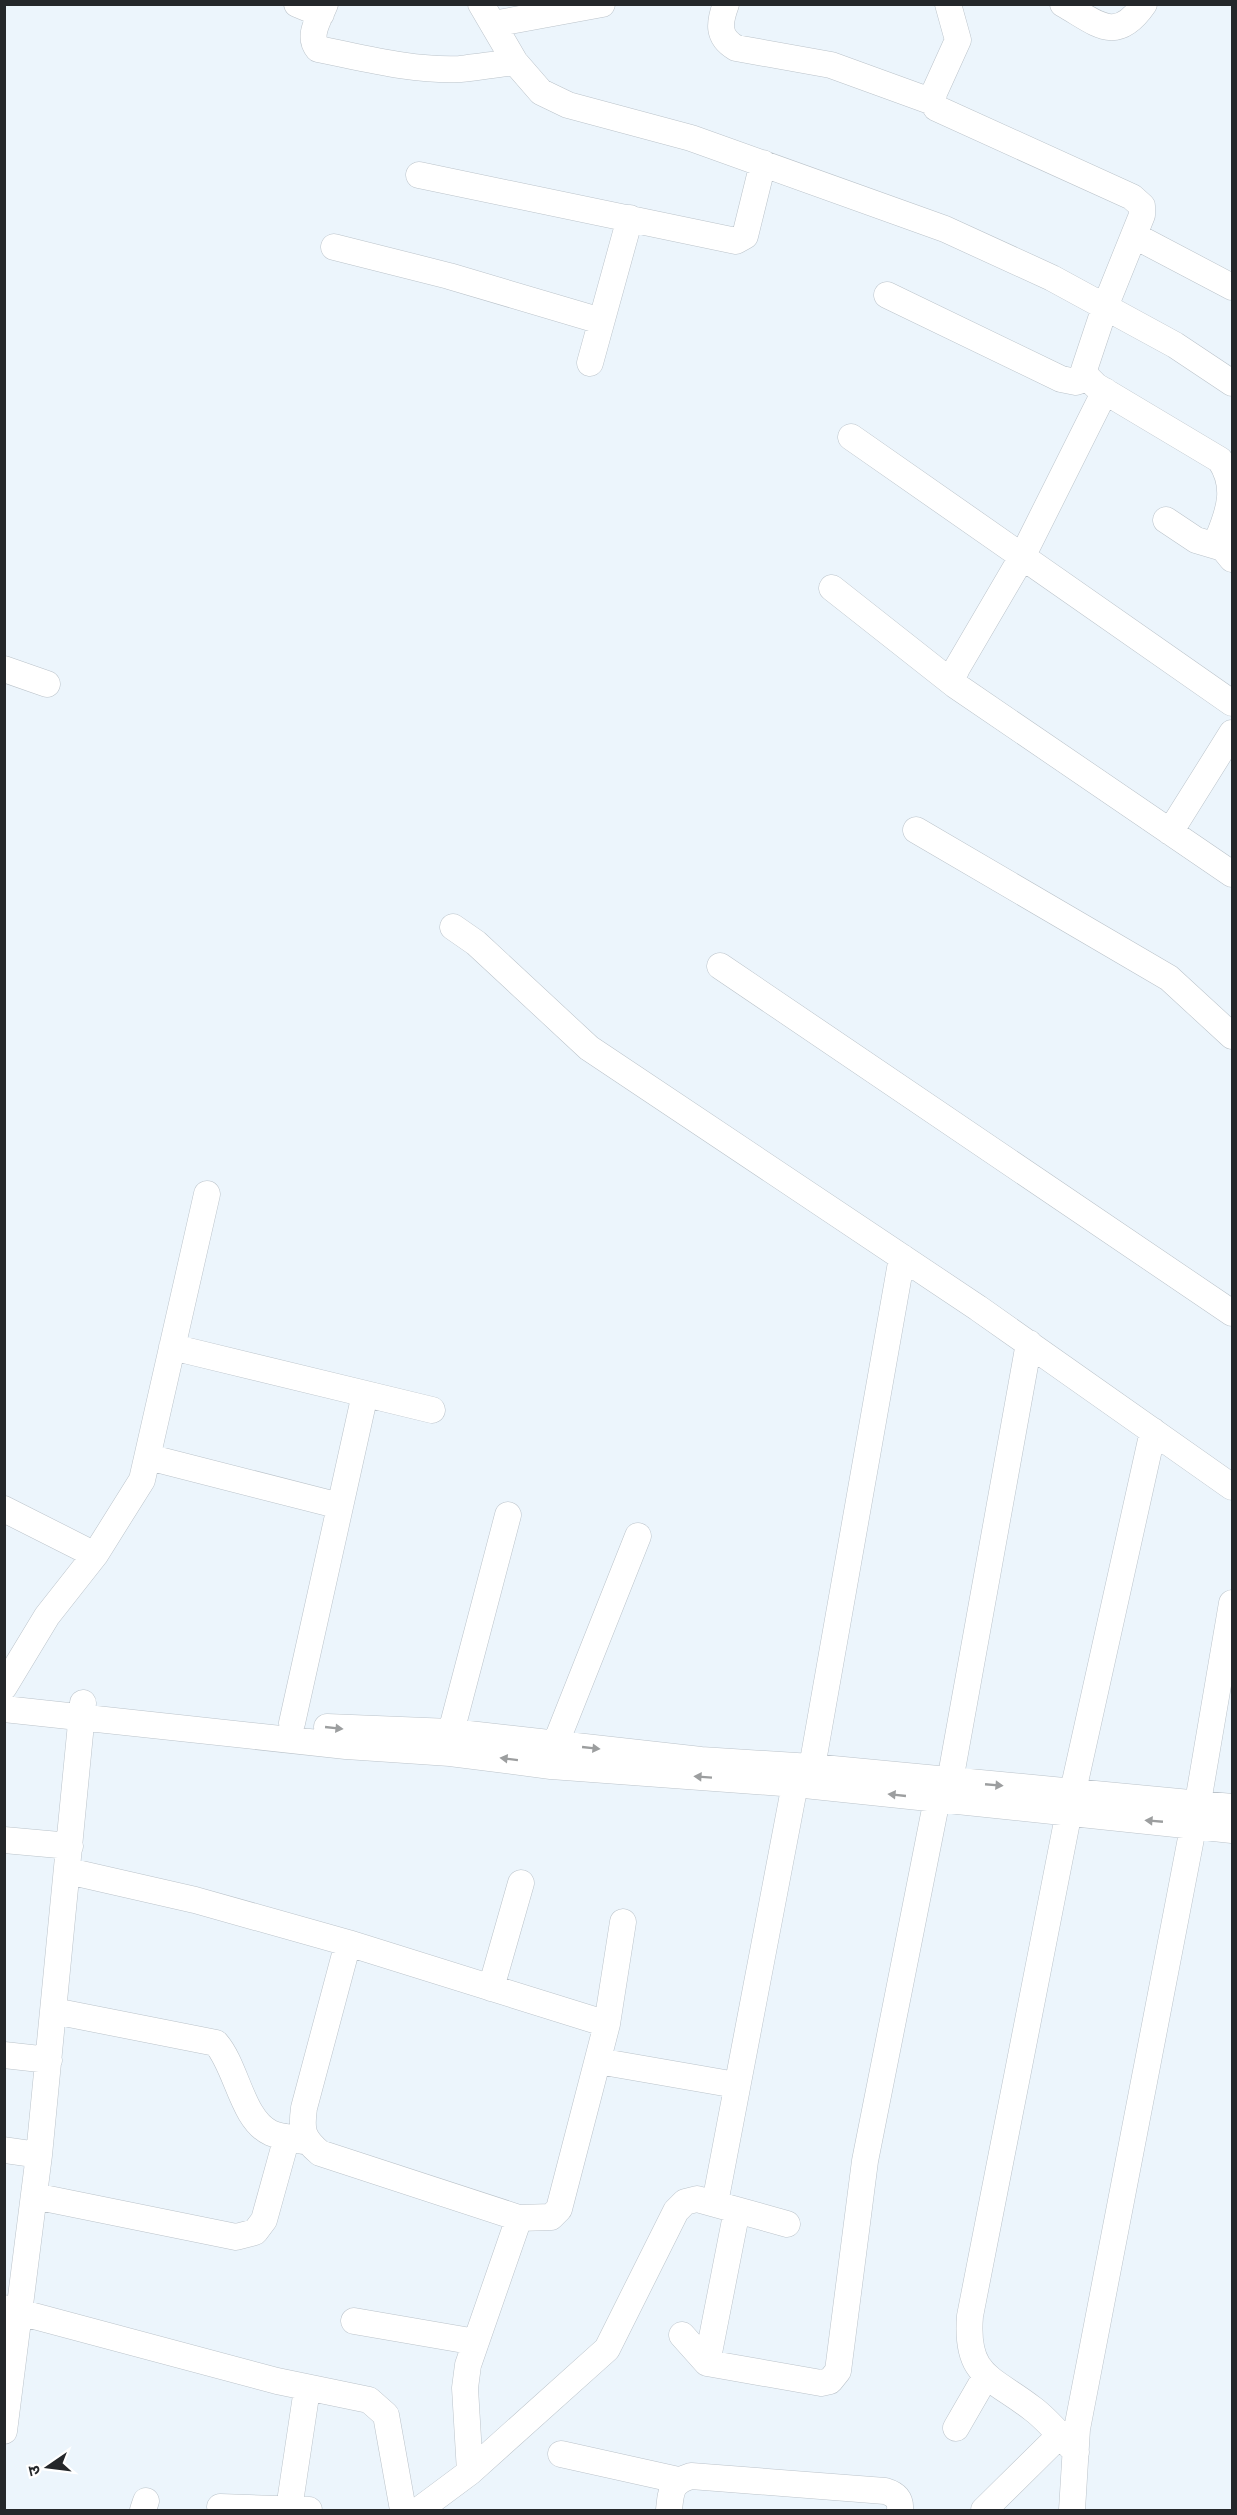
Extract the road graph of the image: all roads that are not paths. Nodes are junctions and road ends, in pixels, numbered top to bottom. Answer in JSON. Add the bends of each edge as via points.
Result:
{"nodes":[{"id":1,"x":297,"y":4,"type":"edge"},
{"id":2,"x":602,"y":4,"type":"edge"},
{"id":3,"x":726,"y":4,"type":"edge"},
{"id":4,"x":948,"y":4,"type":"edge"},
{"id":5,"x":1063,"y":4,"type":"edge"},
{"id":6,"x":1144,"y":4,"type":"edge"},
{"id":7,"x":323,"y":9,"type":"edge"},
{"id":8,"x":487,"y":14,"type":"edge"},
{"id":9,"x":515,"y":62,"type":"junction"},
{"id":10,"x":933,"y":102,"type":"junction"},
{"id":11,"x":763,"y":163,"type":"junction"},
{"id":12,"x":419,"y":175,"type":"dead end"},
{"id":13,"x":630,"y":218,"type":"junction"},
{"id":14,"x":1135,"y":236,"type":"junction"},
{"id":15,"x":334,"y":247,"type":"dead end"},
{"id":16,"x":1233,"y":287,"type":"edge"},
{"id":17,"x":887,"y":295,"type":"dead end"},
{"id":18,"x":1105,"y":307,"type":"junction"},
{"id":19,"x":601,"y":321,"type":"junction"},
{"id":20,"x":590,"y":363,"type":"dead end"},
{"id":21,"x":1233,"y":382,"type":"edge"},
{"id":22,"x":1096,"y":384,"type":"junction"},
{"id":23,"x":851,"y":437,"type":"dead end"},
{"id":24,"x":1232,"y":504,"type":"edge"},
{"id":25,"x":1166,"y":520,"type":"dead end"},
{"id":26,"x":1228,"y":553,"type":"edge"},
{"id":27,"x":1022,"y":557,"type":"junction"},
{"id":28,"x":832,"y":588,"type":"dead end"},
{"id":29,"x":4,"y":669,"type":"edge"},
{"id":30,"x":47,"y":684,"type":"dead end"},
{"id":31,"x":955,"y":685,"type":"junction"},
{"id":32,"x":1233,"y":703,"type":"edge"},
{"id":33,"x":1233,"y":733,"type":"edge"},
{"id":34,"x":916,"y":831,"type":"dead end"},
{"id":35,"x":1170,"y":832,"type":"junction"},
{"id":36,"x":1233,"y":874,"type":"edge"},
{"id":37,"x":453,"y":927,"type":"dead end"},
{"id":38,"x":720,"y":966,"type":"dead end"},
{"id":39,"x":1233,"y":1036,"type":"edge"},
{"id":40,"x":207,"y":1194,"type":"dead end"},
{"id":41,"x":902,"y":1257,"type":"junction"},
{"id":42,"x":1233,"y":1313,"type":"edge"},
{"id":43,"x":1029,"y":1344,"type":"junction"},
{"id":44,"x":172,"y":1347,"type":"junction"},
{"id":45,"x":365,"y":1394,"type":"junction"},
{"id":46,"x":432,"y":1410,"type":"dead end"},
{"id":47,"x":1153,"y":1431,"type":"junction"},
{"id":48,"x":147,"y":1457,"type":"junction"},
{"id":49,"x":1233,"y":1487,"type":"edge"},
{"id":50,"x":340,"y":1506,"type":"junction"},
{"id":51,"x":4,"y":1509,"type":"edge"},
{"id":52,"x":508,"y":1515,"type":"dead end"},
{"id":53,"x":638,"y":1536,"type":"dead end"},
{"id":54,"x":95,"y":1555,"type":"junction"},
{"id":55,"x":1233,"y":1603,"type":"edge"},
{"id":56,"x":4,"y":1689,"type":"edge"},
{"id":57,"x":4,"y":1709,"type":"edge"},
{"id":58,"x":83,"y":1710,"type":"junction"},
{"id":59,"x":292,"y":1723,"type":"junction"},
{"id":60,"x":451,"y":1732,"type":"junction"},
{"id":61,"x":555,"y":1745,"type":"junction"},
{"id":62,"x":803,"y":1775,"type":"junction"},
{"id":63,"x":943,"y":1790,"type":"junction"},
{"id":64,"x":1070,"y":1802,"type":"junction"},
{"id":65,"x":1233,"y":1807,"type":"edge"},
{"id":66,"x":1196,"y":1813,"type":"junction"},
{"id":67,"x":1233,"y":1830,"type":"edge"},
{"id":68,"x":4,"y":1840,"type":"edge"},
{"id":69,"x":70,"y":1845,"type":"junction"},
{"id":70,"x":68,"y":1871,"type":"junction"},
{"id":71,"x":521,"y":1883,"type":"dead end"},
{"id":72,"x":623,"y":1922,"type":"dead end"},
{"id":73,"x":348,"y":1942,"type":"junction"},
{"id":74,"x":491,"y":1988,"type":"junction"},
{"id":75,"x":54,"y":2011,"type":"junction"},
{"id":76,"x":607,"y":2024,"type":"junction"},
{"id":77,"x":4,"y":2055,"type":"edge"},
{"id":78,"x":49,"y":2060,"type":"junction"},
{"id":79,"x":598,"y":2061,"type":"junction"},
{"id":80,"x":736,"y":2085,"type":"junction"},
{"id":81,"x":297,"y":2140,"type":"junction"},
{"id":82,"x":4,"y":2150,"type":"edge"},
{"id":83,"x":39,"y":2156,"type":"junction"},
{"id":84,"x":34,"y":2196,"type":"junction"},
{"id":85,"x":726,"y":2207,"type":"junction"},
{"id":86,"x":519,"y":2218,"type":"junction"},
{"id":87,"x":786,"y":2224,"type":"dead end"},
{"id":88,"x":11,"y":2309,"type":"edge"},
{"id":89,"x":354,"y":2321,"type":"dead end"},
{"id":90,"x":682,"y":2335,"type":"dead end"},
{"id":91,"x":476,"y":2342,"type":"junction"},
{"id":92,"x":707,"y":2363,"type":"junction"},
{"id":93,"x":986,"y":2376,"type":"junction"},
{"id":94,"x":307,"y":2389,"type":"junction"},
{"id":95,"x":956,"y":2428,"type":"dead end"},
{"id":96,"x":4,"y":2430,"type":"edge"},
{"id":97,"x":1068,"y":2444,"type":"junction"},
{"id":98,"x":561,"y":2454,"type":"dead end"},
{"id":99,"x":470,"y":2472,"type":"junction"},
{"id":100,"x":678,"y":2480,"type":"junction"},
{"id":101,"x":220,"y":2507,"type":"dead end"},
{"id":102,"x":299,"y":2510,"type":"edge"},
{"id":103,"x":403,"y":2511,"type":"edge"},
{"id":104,"x":419,"y":2511,"type":"edge"},
{"id":105,"x":669,"y":2511,"type":"edge"},
{"id":106,"x":900,"y":2511,"type":"edge"},
{"id":107,"x":984,"y":2511,"type":"edge"},
{"id":108,"x":1072,"y":2511,"type":"edge"}],
"edges":[{"from":1,"to":7,"type":"street"},
{"from":2,"to":8,"type":"street"},
{"from":3,"to":10,"type":"street","via":[[721,34],[726,43],[736,48],[831,65]]},
{"from":4,"to":10,"type":"street","via":[[958,40]]},
{"from":5,"to":6,"type":"street","via":[[1103,27],[1118,28],[1132,22]]},
{"from":7,"to":9,"type":"street","via":[[312,34],[318,49],[432,68]]},
{"from":8,"to":9,"type":"street"},
{"from":9,"to":11,"type":"street","via":[[541,92],[568,105],[691,138]]},
{"from":10,"to":14,"type":"street","via":[[945,114],[1132,197],[1142,207]]},
{"from":11,"to":13,"type":"street","via":[[745,236],[736,241]]},
{"from":11,"to":18,"type":"street","via":[[945,229],[1053,278]]},
{"from":12,"to":13,"type":"street"},
{"from":13,"to":19,"type":"street"},
{"from":14,"to":16,"type":"street"},
{"from":14,"to":18,"type":"street"},
{"from":15,"to":19,"type":"street"},
{"from":17,"to":22,"type":"street","via":[[1061,379]]},
{"from":18,"to":21,"type":"street"},
{"from":18,"to":22,"type":"street","via":[[1084,370]]},
{"from":19,"to":20,"type":"street"},
{"from":22,"to":24,"type":"street","via":[[1220,460],[1230,478]]},
{"from":22,"to":27,"type":"street"},
{"from":23,"to":27,"type":"street"},
{"from":24,"to":26,"type":"street","via":[[1219,536]]},
{"from":25,"to":26,"type":"street","via":[[1196,540]]},
{"from":27,"to":31,"type":"street","via":[[957,668]]},
{"from":27,"to":32,"type":"street"},
{"from":28,"to":31,"type":"street"},
{"from":29,"to":30,"type":"street"},
{"from":31,"to":35,"type":"street"},
{"from":33,"to":35,"type":"street"},
{"from":34,"to":39,"type":"street","via":[[1169,978]]},
{"from":35,"to":36,"type":"street"},
{"from":37,"to":41,"type":"street","via":[[589,1048]]},
{"from":38,"to":42,"type":"street"},
{"from":40,"to":44,"type":"street"},
{"from":41,"to":43,"type":"street"},
{"from":41,"to":62,"type":"street"},
{"from":43,"to":47,"type":"street"},
{"from":43,"to":63,"type":"street"},
{"from":44,"to":45,"type":"street"},
{"from":44,"to":48,"type":"street"},
{"from":45,"to":46,"type":"street"},
{"from":45,"to":50,"type":"street"},
{"from":47,"to":49,"type":"street"},
{"from":47,"to":64,"type":"street"},
{"from":48,"to":50,"type":"street"},
{"from":48,"to":54,"type":"street","via":[[142,1480]]},
{"from":50,"to":59,"type":"street"},
{"from":51,"to":54,"type":"street"},
{"from":52,"to":60,"type":"street"},
{"from":53,"to":61,"type":"street"},
{"from":54,"to":56,"type":"street","via":[[47,1616]]},
{"from":55,"to":66,"type":"street"},
{"from":56,"to":58,"type":"street"},
{"from":57,"to":58,"type":"street"},
{"from":58,"to":59,"type":"street"},
{"from":62,"to":58,"type":"street","one_way":true,"via":[[551,1766],[450,1753],[346,1746]]},
{"from":58,"to":69,"type":"street"},
{"from":59,"to":60,"type":"street","one_way":true},
{"from":60,"to":61,"type":"street"},
{"from":61,"to":62,"type":"street","one_way":true},
{"from":62,"to":63,"type":"street"},
{"from":62,"to":80,"type":"street"},
{"from":63,"to":64,"type":"street"},
{"from":63,"to":92,"type":"street","via":[[865,2161],[838,2371],[830,2381],[820,2383]]},
{"from":64,"to":66,"type":"street"},
{"from":64,"to":93,"type":"street","via":[[970,2316],[969,2339],[974,2360]]},
{"from":65,"to":66,"type":"street"},
{"from":66,"to":67,"type":"street"},
{"from":66,"to":97,"type":"street","via":[[1083,2396]]},
{"from":68,"to":69,"type":"street"},
{"from":69,"to":70,"type":"street"},
{"from":70,"to":73,"type":"street","via":[[195,1900]]},
{"from":70,"to":75,"type":"street"},
{"from":71,"to":74,"type":"street"},
{"from":72,"to":76,"type":"street"},
{"from":73,"to":74,"type":"street"},
{"from":73,"to":81,"type":"street"},
{"from":74,"to":76,"type":"street"},
{"from":75,"to":78,"type":"street"},
{"from":75,"to":81,"type":"street","via":[[216,2043],[225,2053],[254,2119],[270,2132]]},
{"from":76,"to":79,"type":"street"},
{"from":77,"to":78,"type":"street"},
{"from":78,"to":83,"type":"street"},
{"from":79,"to":80,"type":"street"},
{"from":79,"to":86,"type":"street","via":[[559,2209],[551,2217]]},
{"from":80,"to":85,"type":"street"},
{"from":81,"to":84,"type":"street","via":[[264,2220],[255,2232],[236,2237]]},
{"from":81,"to":86,"type":"street","via":[[320,2153]]},
{"from":82,"to":83,"type":"street"},
{"from":83,"to":84,"type":"street"},
{"from":84,"to":88,"type":"street"},
{"from":85,"to":87,"type":"street"},
{"from":85,"to":92,"type":"street"},
{"from":85,"to":99,"type":"street","via":[[697,2199],[685,2202],[676,2211],[607,2349]]},
{"from":86,"to":91,"type":"street"},
{"from":88,"to":94,"type":"street"},
{"from":88,"to":96,"type":"street"},
{"from":89,"to":91,"type":"street"},
{"from":90,"to":92,"type":"street"},
{"from":91,"to":99,"type":"street","via":[[465,2388]]},
{"from":93,"to":95,"type":"street"},
{"from":93,"to":97,"type":"street","via":[[1035,2410]]},
{"from":94,"to":102,"type":"street"},
{"from":94,"to":103,"type":"street","via":[[369,2400],[386,2415]]},
{"from":97,"to":107,"type":"street"},
{"from":97,"to":108,"type":"street"},
{"from":98,"to":100,"type":"street"},
{"from":99,"to":104,"type":"street"},
{"from":100,"to":105,"type":"street","via":[[671,2487]]},
{"from":100,"to":106,"type":"street","via":[[691,2476],[885,2491],[901,2503]]},
{"from":101,"to":102,"type":"street"}]}
